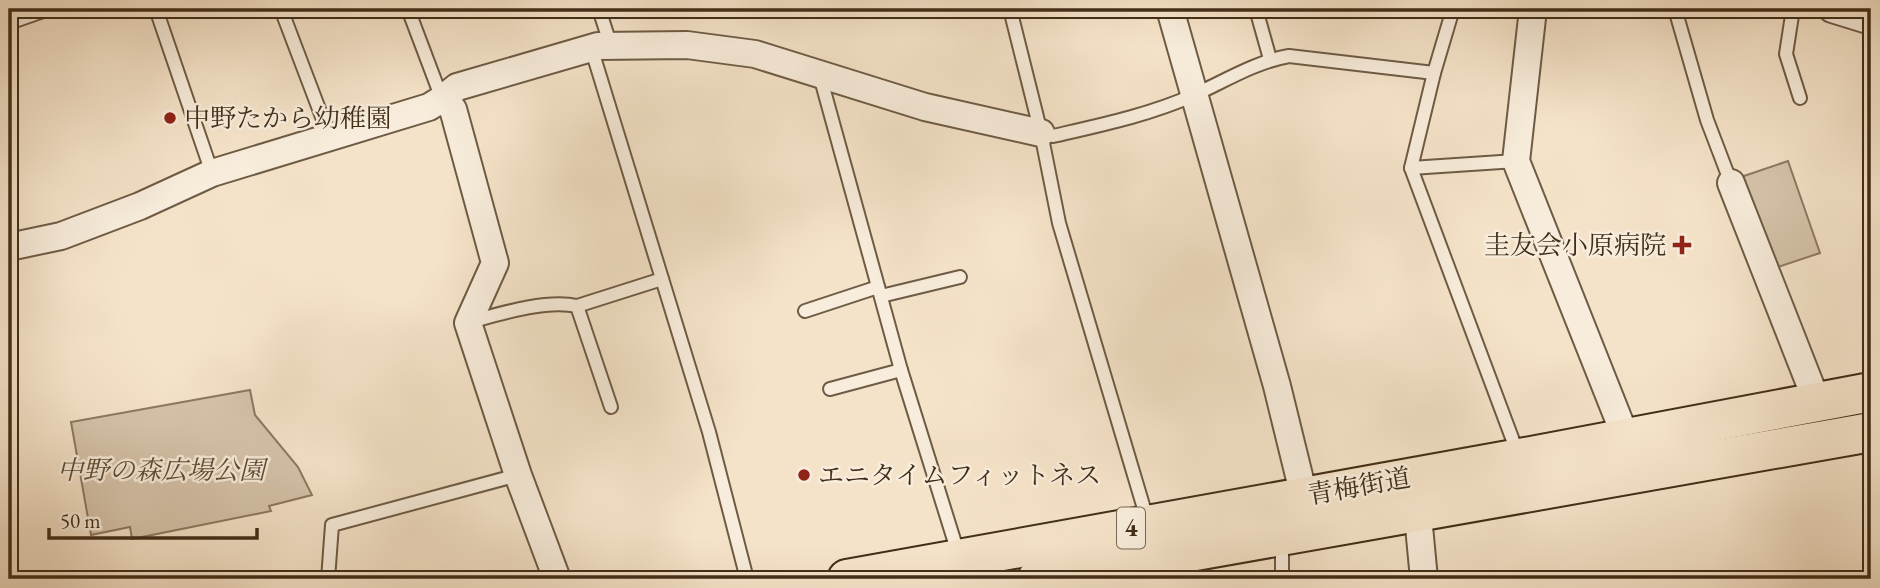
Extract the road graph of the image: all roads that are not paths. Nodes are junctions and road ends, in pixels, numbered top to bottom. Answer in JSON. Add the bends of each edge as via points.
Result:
{"nodes":[{"id":1,"x":49,"y":9,"type":"edge"},
{"id":2,"x":156,"y":9,"type":"edge"},
{"id":3,"x":281,"y":9,"type":"edge"},
{"id":4,"x":408,"y":9,"type":"edge"},
{"id":5,"x":599,"y":9,"type":"edge"},
{"id":6,"x":1010,"y":9,"type":"edge"},
{"id":7,"x":1170,"y":9,"type":"edge"},
{"id":8,"x":1256,"y":9,"type":"edge"},
{"id":9,"x":1453,"y":9,"type":"edge"},
{"id":10,"x":1532,"y":9,"type":"edge"},
{"id":11,"x":1675,"y":9,"type":"edge"},
{"id":12,"x":1793,"y":9,"type":"edge"},
{"id":13,"x":9,"y":23,"type":"edge"},
{"id":14,"x":598,"y":46,"type":"junction"},
{"id":15,"x":1270,"y":59,"type":"junction"},
{"id":16,"x":819,"y":73,"type":"junction"},
{"id":17,"x":1434,"y":73,"type":"junction"},
{"id":18,"x":1194,"y":95,"type":"junction"},
{"id":19,"x":442,"y":99,"type":"junction"},
{"id":20,"x":1800,"y":99,"type":"dead end"},
{"id":21,"x":1041,"y":134,"type":"junction"},
{"id":22,"x":330,"y":138,"type":"junction"},
{"id":23,"x":1516,"y":161,"type":"junction"},
{"id":24,"x":1411,"y":168,"type":"junction"},
{"id":25,"x":212,"y":173,"type":"junction"},
{"id":26,"x":1731,"y":183,"type":"joint"},
{"id":27,"x":9,"y":247,"type":"edge"},
{"id":28,"x":960,"y":277,"type":"dead end"},
{"id":29,"x":662,"y":279,"type":"junction"},
{"id":30,"x":879,"y":292,"type":"junction"},
{"id":31,"x":576,"y":306,"type":"junction"},
{"id":32,"x":805,"y":311,"type":"dead end"},
{"id":33,"x":468,"y":323,"type":"junction"},
{"id":34,"x":901,"y":370,"type":"junction"},
{"id":35,"x":830,"y":389,"type":"dead end"},
{"id":36,"x":1871,"y":392,"type":"edge"},
{"id":37,"x":1816,"y":402,"type":"junction"},
{"id":38,"x":611,"y":407,"type":"dead end"},
{"id":39,"x":1871,"y":432,"type":"edge"},
{"id":40,"x":1626,"y":438,"type":"junction"},
{"id":41,"x":1520,"y":458,"type":"junction"},
{"id":42,"x":518,"y":475,"type":"junction"},
{"id":43,"x":1416,"y":494,"type":"junction"},
{"id":44,"x":1304,"y":496,"type":"junction"},
{"id":45,"x":1149,"y":525,"type":"junction"},
{"id":46,"x":1283,"y":536,"type":"junction"},
{"id":47,"x":960,"y":559,"type":"junction"},
{"id":48,"x":328,"y":579,"type":"edge"},
{"id":49,"x":557,"y":579,"type":"edge"},
{"id":50,"x":747,"y":579,"type":"edge"},
{"id":51,"x":847,"y":579,"type":"edge"},
{"id":52,"x":1037,"y":579,"type":"edge"},
{"id":53,"x":1282,"y":579,"type":"edge"},
{"id":54,"x":1424,"y":579,"type":"edge"}],
"edges":[{"from":1,"to":13,"type":"lane"},
{"from":2,"to":25,"type":"lane"},
{"from":3,"to":22,"type":"lane"},
{"from":4,"to":19,"type":"lane"},
{"from":5,"to":14,"type":"lane","via":[[608,37]]},
{"from":6,"to":21,"type":"lane"},
{"from":7,"to":18,"type":"street"},
{"from":8,"to":15,"type":"lane"},
{"from":9,"to":17,"type":"lane"},
{"from":10,"to":23,"type":"street"},
{"from":11,"to":26,"type":"lane","via":[[1707,120]]},
{"from":12,"to":20,"type":"lane","via":[[1786,54]]},
{"from":14,"to":16,"type":"street","via":[[687,46],[755,54]]},
{"from":14,"to":19,"type":"street","via":[[457,87]]},
{"from":14,"to":29,"type":"lane","via":[[594,57]]},
{"from":15,"to":17,"type":"lane","via":[[1289,56]]},
{"from":15,"to":18,"type":"lane"},
{"from":16,"to":21,"type":"street","via":[[925,107]]},
{"from":16,"to":30,"type":"lane"},
{"from":17,"to":24,"type":"lane"},
{"from":18,"to":21,"type":"lane","via":[[1135,117],[1053,136]]},
{"from":18,"to":44,"type":"street"},
{"from":19,"to":22,"type":"street"},
{"from":19,"to":33,"type":"street","via":[[453,108],[495,263]]},
{"from":21,"to":45,"type":"lane","via":[[1059,223]]},
{"from":22,"to":25,"type":"street"},
{"from":23,"to":24,"type":"lane"},
{"from":23,"to":40,"type":"street"},
{"from":24,"to":41,"type":"lane"},
{"from":25,"to":27,"type":"street","via":[[61,236]]},
{"from":26,"to":37,"type":"street"},
{"from":28,"to":30,"type":"lane"},
{"from":29,"to":31,"type":"lane"},
{"from":29,"to":50,"type":"lane","via":[[709,432]]},
{"from":30,"to":32,"type":"lane"},
{"from":30,"to":34,"type":"lane"},
{"from":31,"to":33,"type":"lane","via":[[566,303],[513,310]]},
{"from":31,"to":38,"type":"lane"},
{"from":33,"to":42,"type":"street"},
{"from":34,"to":35,"type":"lane"},
{"from":34,"to":47,"type":"lane"},
{"from":36,"to":37,"type":"main road","name":"青梅街道","number":"4"},
{"from":37,"to":40,"type":"main road","name":"青梅街道","number":"4"},
{"from":39,"to":43,"type":"main road","name":"青梅街道","number":"4","via":[[1530,494]]},
{"from":40,"to":41,"type":"main road","name":"青梅街道","number":"4"},
{"from":41,"to":43,"type":"main road","name":"青梅街道","number":"4"},
{"from":42,"to":48,"type":"lane","via":[[332,525]]},
{"from":42,"to":49,"type":"street"},
{"from":43,"to":44,"type":"main road","name":"青梅街道","number":"4"},
{"from":43,"to":46,"type":"main road","name":"青梅街道","number":"4"},
{"from":43,"to":54,"type":"street"},
{"from":44,"to":45,"type":"main road","name":"青梅街道","number":"4"},
{"from":45,"to":47,"type":"main road","name":"青梅街道","number":"4"},
{"from":46,"to":52,"type":"main road","name":"青梅街道","number":"4"},
{"from":46,"to":53,"type":"lane"},
{"from":47,"to":51,"type":"main road","name":"青梅街道","number":"4"}]}
